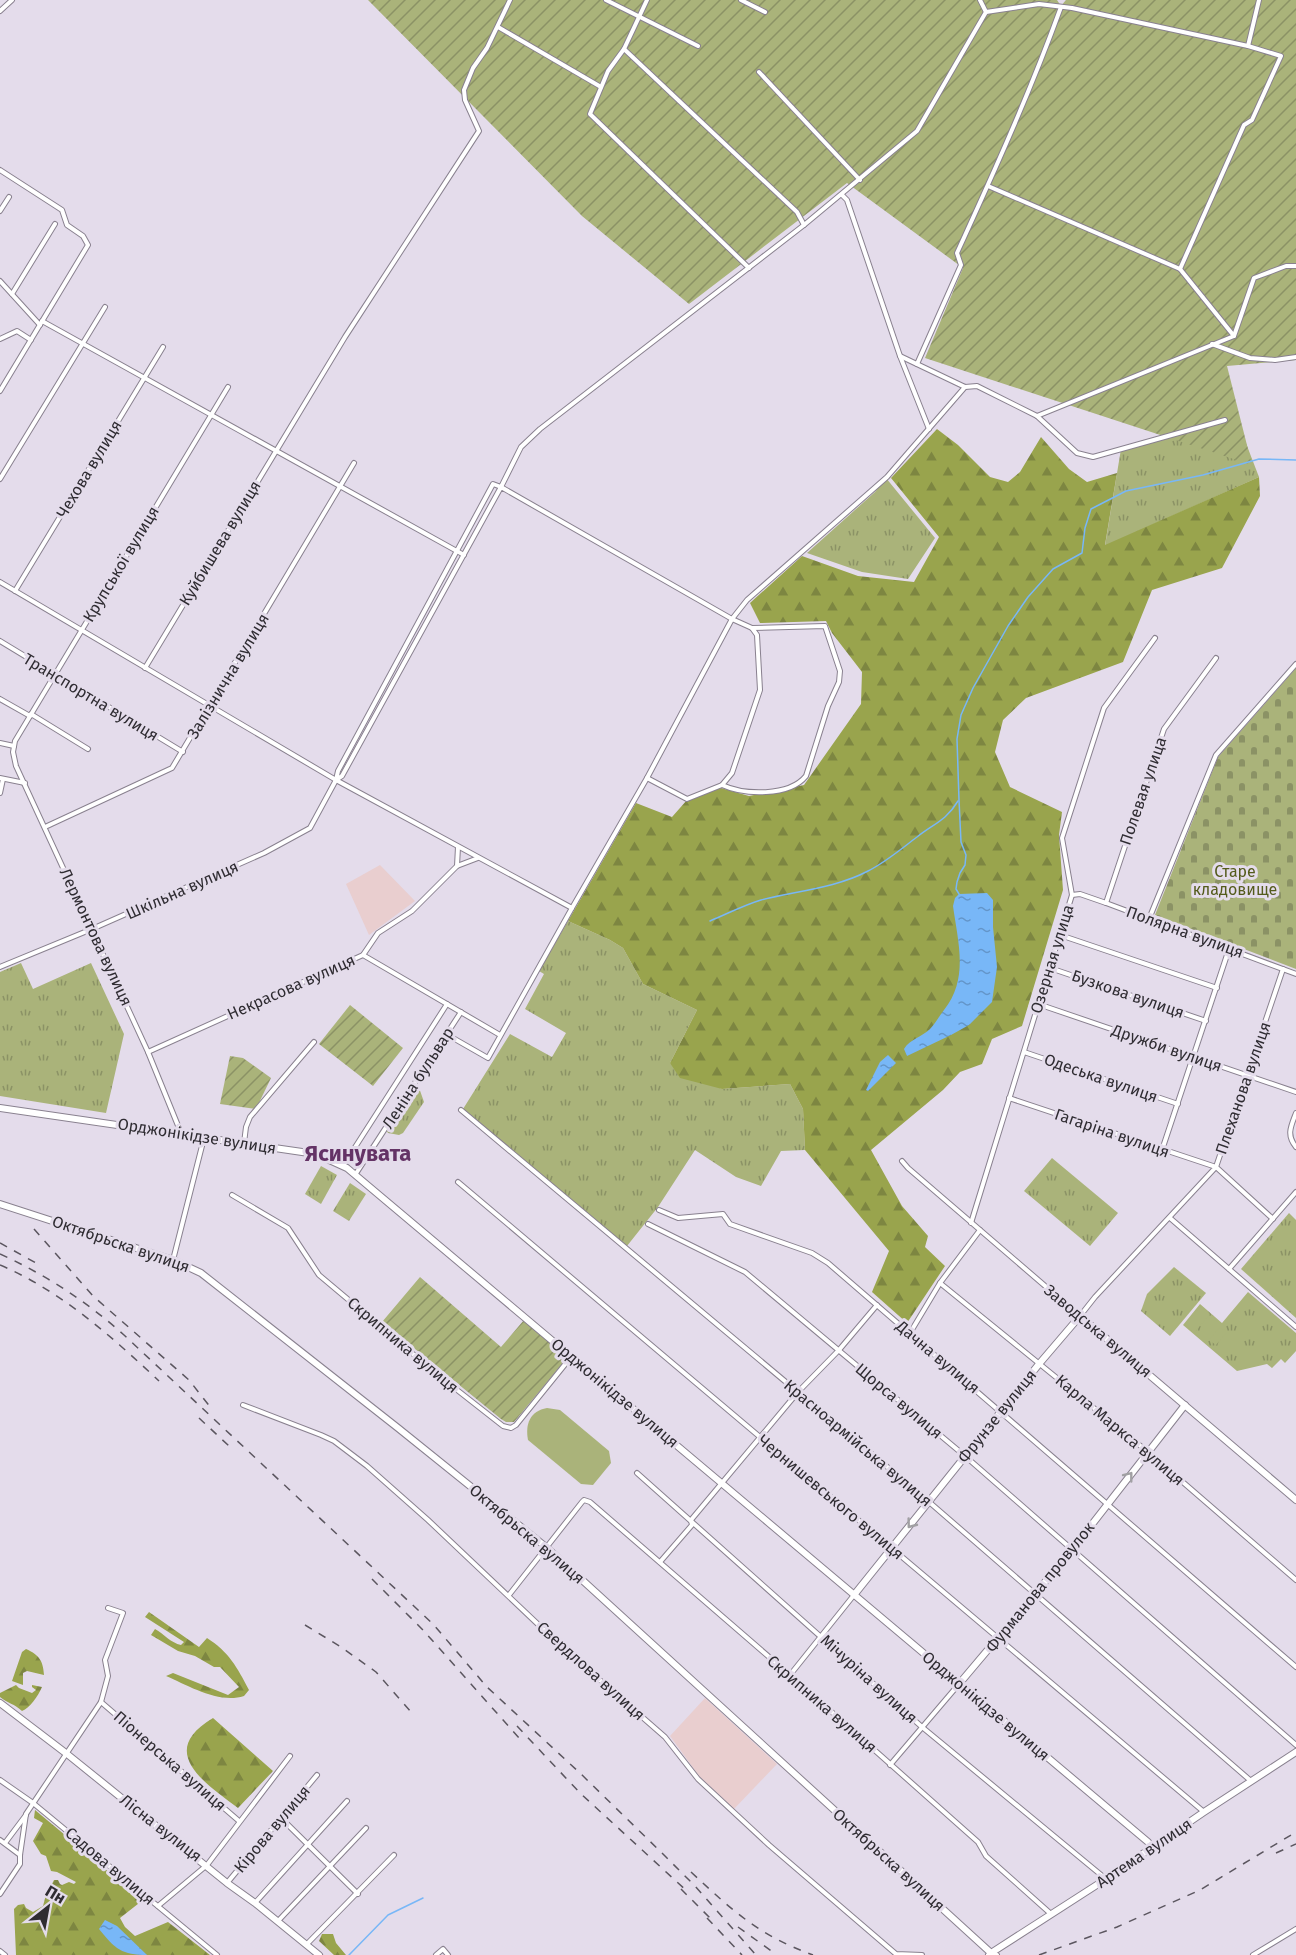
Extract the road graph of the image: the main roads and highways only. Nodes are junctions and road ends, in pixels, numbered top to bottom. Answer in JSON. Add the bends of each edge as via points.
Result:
{"nodes":[{"id":1,"x":0,"y":1108,"type":"edge"},
{"id":2,"x":0,"y":1204,"type":"edge"},
{"id":3,"x":1080,"y":1316,"type":"joint"},
{"id":4,"x":1185,"y":1405,"type":"junction"},
{"id":5,"x":1296,"y":1500,"type":"edge"},
{"id":6,"x":854,"y":1595,"type":"junction"},
{"id":7,"x":959,"y":1684,"type":"junction"},
{"id":8,"x":0,"y":1703,"type":"edge"},
{"id":9,"x":1296,"y":1752,"type":"edge"},
{"id":10,"x":1151,"y":1847,"type":"junction"},
{"id":11,"x":992,"y":1954,"type":"edge"},
{"id":12,"x":320,"y":1955,"type":"edge"}],
"edges":[{"from":1,"to":6,"type":"main road","name":"Орджонікідзе вулиця","via":[[309,1153],[343,1166]]},
{"from":2,"to":11,"type":"main road","name":"Октябрьска вулиця","via":[[173,1260],[201,1273],[546,1547]]},
{"from":3,"to":4,"type":"main road","name":"Заводська вулиця"},
{"from":3,"to":6,"type":"main road","name":"Фрунзе вулиця","one_way":true},
{"from":4,"to":5,"type":"main road","name":"Заводська вулиця"},
{"from":7,"to":4,"type":"main road","name":"Фурманова провулок","one_way":true,"via":[[1072,1550]]},
{"from":6,"to":7,"type":"main road","name":"Орджонікідзе вулиця"},
{"from":7,"to":10,"type":"main road","name":"Орджонікідзе вулиця"},
{"from":8,"to":12,"type":"main road","name":"Лісна вулиця"},
{"from":9,"to":10,"type":"main road","name":"Артема вулиця"},
{"from":10,"to":11,"type":"main road","name":"Артема вулиця"}]}
